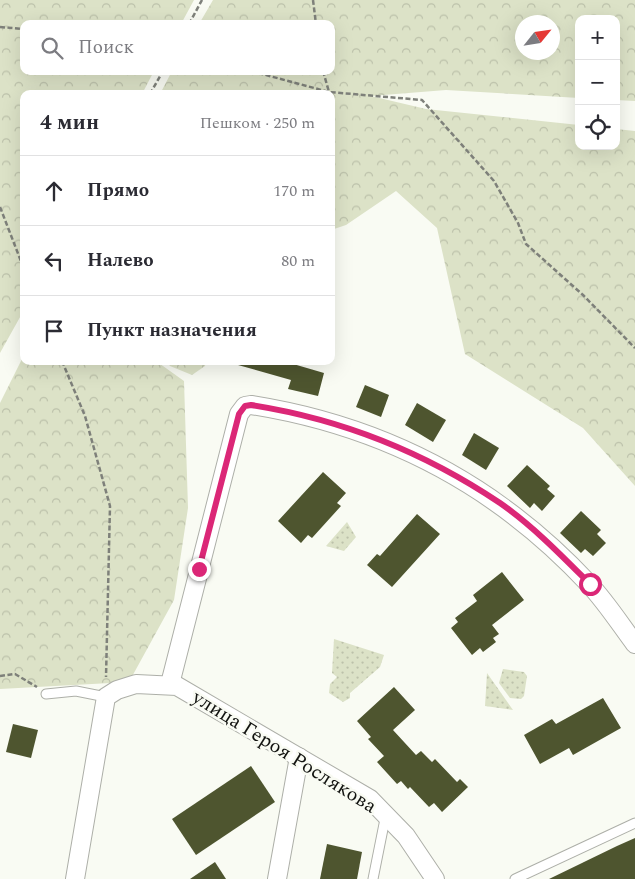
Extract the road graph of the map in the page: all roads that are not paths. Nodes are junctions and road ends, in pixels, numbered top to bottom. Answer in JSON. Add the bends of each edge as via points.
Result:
{"nodes":[{"id":1,"x":635,"y":644,"type":"edge"},
{"id":2,"x":170,"y":684,"type":"junction"},
{"id":3,"x":46,"y":694,"type":"road end"},
{"id":4,"x":106,"y":697,"type":"junction"},
{"id":5,"x":299,"y":757,"type":"junction"},
{"id":6,"x":386,"y":814,"type":"junction"},
{"id":7,"x":635,"y":823,"type":"edge"},
{"id":8,"x":75,"y":879,"type":"edge"},
{"id":9,"x":277,"y":879,"type":"edge"},
{"id":10,"x":373,"y":879,"type":"edge"},
{"id":11,"x":435,"y":879,"type":"edge"},
{"id":12,"x":515,"y":879,"type":"edge"}],
"edges":[{"from":1,"to":2,"type":"street","via":[[590,584],[550,544],[501,504],[440,465],[371,434],[290,411],[251,405],[245,406],[239,414]]},
{"from":2,"to":4,"type":"street","name":"улица Героя Рослякова","via":[[136,684]]},
{"from":2,"to":5,"type":"street","name":"улица Героя Рослякова"},
{"from":3,"to":4,"type":"lane","via":[[76,691]]},
{"from":4,"to":8,"type":"street"},
{"from":5,"to":6,"type":"street","name":"улица Героя Рослякова","via":[[370,799]]},
{"from":5,"to":9,"type":"street"},
{"from":6,"to":10,"type":"lane"},
{"from":6,"to":11,"type":"street","name":"улица Героя Рослякова","via":[[419,853]]},
{"from":7,"to":12,"type":"lane"}]}
